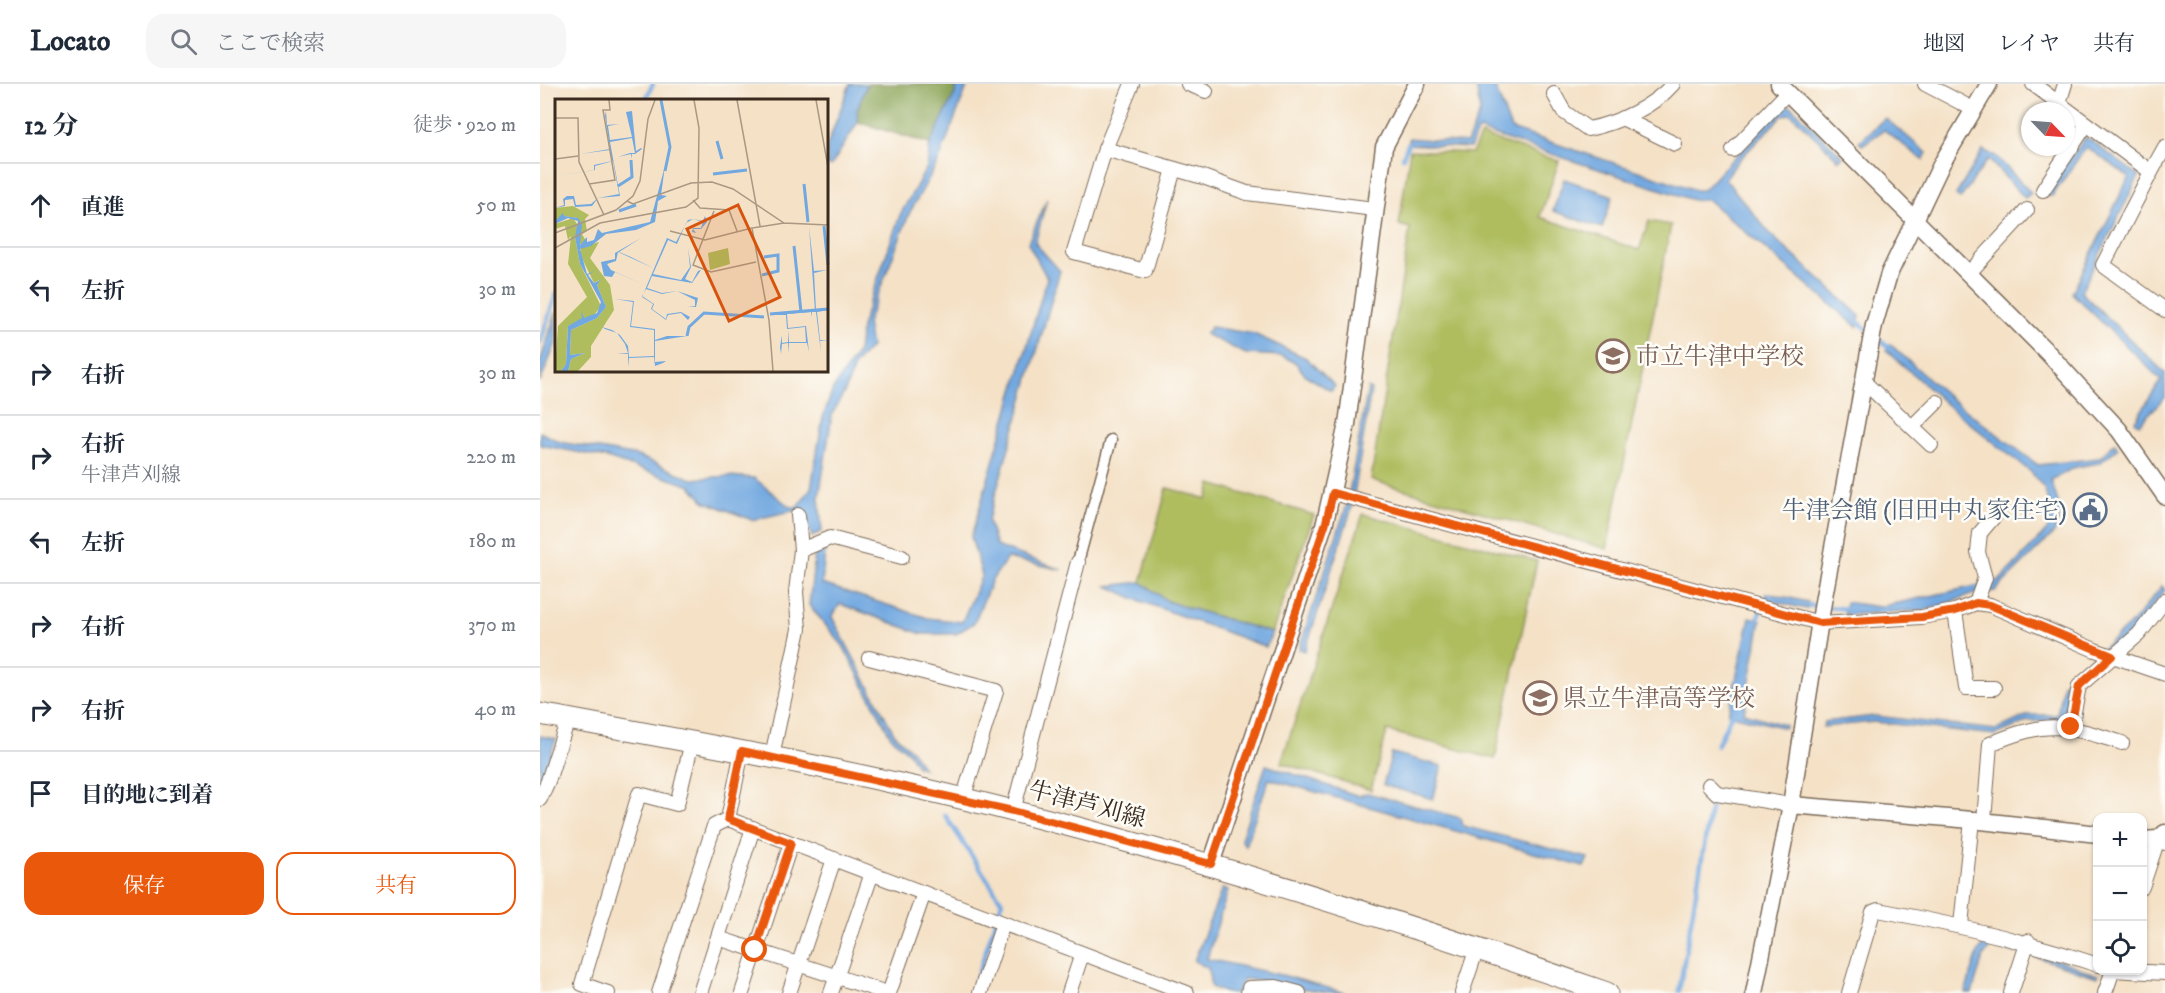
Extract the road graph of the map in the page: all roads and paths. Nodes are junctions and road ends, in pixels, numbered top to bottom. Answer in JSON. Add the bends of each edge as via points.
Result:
{"nodes":[{"id":1,"x":1132,"y":84,"type":"edge"},
{"id":2,"x":1188,"y":84,"type":"edge"},
{"id":3,"x":1418,"y":84,"type":"edge"},
{"id":4,"x":1673,"y":84,"type":"edge"},
{"id":5,"x":1925,"y":84,"type":"edge"},
{"id":6,"x":1989,"y":84,"type":"edge"},
{"id":7,"x":2033,"y":84,"type":"edge"},
{"id":8,"x":2065,"y":84,"type":"edge"},
{"id":9,"x":1783,"y":88,"type":"edge"},
{"id":10,"x":1206,"y":92,"type":"dead end"},
{"id":11,"x":1554,"y":94,"type":"dead end"},
{"id":12,"x":2058,"y":102,"type":"edge"},
{"id":13,"x":2059,"y":102,"type":"edge"},
{"id":14,"x":1973,"y":109,"type":"junction"},
{"id":15,"x":2075,"y":116,"type":"edge"},
{"id":16,"x":1622,"y":118,"type":"junction"},
{"id":17,"x":2086,"y":125,"type":"junction"},
{"id":18,"x":1675,"y":144,"type":"dead end"},
{"id":19,"x":2165,"y":147,"type":"edge"},
{"id":20,"x":1105,"y":150,"type":"junction"},
{"id":21,"x":1733,"y":150,"type":"dead end"},
{"id":22,"x":1174,"y":169,"type":"junction"},
{"id":23,"x":2151,"y":172,"type":"junction"},
{"id":24,"x":2043,"y":190,"type":"dead end"},
{"id":25,"x":1374,"y":209,"type":"junction"},
{"id":26,"x":2026,"y":210,"type":"dead end"},
{"id":27,"x":1914,"y":222,"type":"junction"},
{"id":28,"x":1968,"y":273,"type":"junction"},
{"id":29,"x":2165,"y":309,"type":"edge"},
{"id":30,"x":1862,"y":380,"type":"junction"},
{"id":31,"x":1938,"y":402,"type":"dead end"},
{"id":32,"x":1912,"y":427,"type":"junction"},
{"id":33,"x":1111,"y":440,"type":"dead end"},
{"id":34,"x":1931,"y":446,"type":"dead end"},
{"id":35,"x":1345,"y":496,"type":"junction"},
{"id":36,"x":2165,"y":496,"type":"edge"},
{"id":37,"x":1997,"y":513,"type":"dead end"},
{"id":38,"x":798,"y":515,"type":"dead end"},
{"id":39,"x":801,"y":550,"type":"junction"},
{"id":40,"x":902,"y":557,"type":"dead end"},
{"id":41,"x":1078,"y":562,"type":"joint"},
{"id":42,"x":2165,"y":600,"type":"edge"},
{"id":43,"x":1976,"y":603,"type":"junction"},
{"id":44,"x":1955,"y":611,"type":"junction"},
{"id":45,"x":1821,"y":613,"type":"junction"},
{"id":46,"x":2112,"y":656,"type":"junction"},
{"id":47,"x":869,"y":658,"type":"dead end"},
{"id":48,"x":2165,"y":674,"type":"edge"},
{"id":49,"x":1994,"y":688,"type":"dead end"},
{"id":50,"x":540,"y":714,"type":"edge"},
{"id":51,"x":568,"y":719,"type":"junction"},
{"id":52,"x":2071,"y":727,"type":"junction"},
{"id":53,"x":692,"y":742,"type":"junction"},
{"id":54,"x":2122,"y":742,"type":"dead end"},
{"id":55,"x":742,"y":751,"type":"junction"},
{"id":56,"x":772,"y":756,"type":"junction"},
{"id":57,"x":1709,"y":785,"type":"dead end"},
{"id":58,"x":540,"y":798,"type":"edge"},
{"id":59,"x":963,"y":799,"type":"junction"},
{"id":60,"x":1791,"y":805,"type":"junction"},
{"id":61,"x":1013,"y":811,"type":"junction"},
{"id":62,"x":728,"y":819,"type":"junction"},
{"id":63,"x":1978,"y":820,"type":"junction"},
{"id":64,"x":753,"y":828,"type":"junction"},
{"id":65,"x":2093,"y":834,"type":"edge"},
{"id":66,"x":2158,"y":839,"type":"edge"},
{"id":67,"x":791,"y":843,"type":"junction"},
{"id":68,"x":834,"y":859,"type":"junction"},
{"id":69,"x":1211,"y":864,"type":"junction"},
{"id":70,"x":2147,"y":872,"type":"edge"},
{"id":71,"x":872,"y":873,"type":"junction"},
{"id":72,"x":924,"y":893,"type":"junction"},
{"id":73,"x":998,"y":922,"type":"junction"},
{"id":74,"x":1961,"y":925,"type":"junction"},
{"id":75,"x":718,"y":938,"type":"junction"},
{"id":76,"x":2028,"y":942,"type":"junction"},
{"id":77,"x":1477,"y":948,"type":"junction"},
{"id":78,"x":755,"y":950,"type":"junction"},
{"id":79,"x":1082,"y":954,"type":"junction"},
{"id":80,"x":799,"y":964,"type":"junction"},
{"id":81,"x":2093,"y":964,"type":"edge"},
{"id":82,"x":2147,"y":972,"type":"edge"},
{"id":83,"x":2165,"y":973,"type":"edge"},
{"id":84,"x":2112,"y":975,"type":"edge"},
{"id":85,"x":837,"y":976,"type":"junction"},
{"id":86,"x":1157,"y":988,"type":"edge"},
{"id":87,"x":608,"y":993,"type":"edge"},
{"id":88,"x":659,"y":993,"type":"edge"},
{"id":89,"x":700,"y":993,"type":"edge"},
{"id":90,"x":742,"y":993,"type":"edge"},
{"id":91,"x":789,"y":993,"type":"edge"},
{"id":92,"x":831,"y":993,"type":"edge"},
{"id":93,"x":888,"y":993,"type":"edge"},
{"id":94,"x":980,"y":993,"type":"edge"},
{"id":95,"x":1069,"y":993,"type":"edge"},
{"id":96,"x":1187,"y":993,"type":"edge"},
{"id":97,"x":1248,"y":993,"type":"edge"},
{"id":98,"x":1299,"y":993,"type":"edge"},
{"id":99,"x":1462,"y":993,"type":"edge"},
{"id":100,"x":1607,"y":993,"type":"edge"},
{"id":101,"x":1754,"y":993,"type":"edge"},
{"id":102,"x":1849,"y":993,"type":"edge"},
{"id":103,"x":2011,"y":993,"type":"edge"},
{"id":104,"x":2105,"y":993,"type":"edge"}],
"edges":[{"from":1,"to":20,"type":"street"},
{"from":2,"to":10,"type":"street"},
{"from":3,"to":25,"type":"street","via":[[1384,147]]},
{"from":4,"to":16,"type":"street","via":[[1665,94]]},
{"from":5,"to":14,"type":"street"},
{"from":6,"to":14,"type":"street"},
{"from":7,"to":12,"type":"street"},
{"from":8,"to":13,"type":"street"},
{"from":9,"to":21,"type":"street"},
{"from":9,"to":27,"type":"street"},
{"from":11,"to":16,"type":"street","via":[[1564,112],[1588,129]]},
{"from":14,"to":27,"type":"street"},
{"from":15,"to":17,"type":"street"},
{"from":16,"to":18,"type":"street"},
{"from":17,"to":23,"type":"street"},
{"from":17,"to":24,"type":"street"},
{"from":19,"to":23,"type":"street"},
{"from":20,"to":22,"type":"street"},
{"from":20,"to":22,"type":"street","via":[[1074,252],[1145,271]]},
{"from":22,"to":25,"type":"street","via":[[1247,193]]},
{"from":23,"to":29,"type":"street","via":[[2103,265]]},
{"from":25,"to":35,"type":"street","via":[[1351,402]]},
{"from":26,"to":28,"type":"street"},
{"from":27,"to":28,"type":"street"},
{"from":27,"to":30,"type":"street","via":[[1889,274]]},
{"from":28,"to":36,"type":"street","via":[[2119,430]]},
{"from":30,"to":32,"type":"street"},
{"from":30,"to":45,"type":"street"},
{"from":31,"to":32,"type":"street"},
{"from":32,"to":34,"type":"street"},
{"from":33,"to":41,"type":"street"},
{"from":35,"to":45,"type":"street","via":[[1762,609]]},
{"from":35,"to":69,"type":"street","via":[[1326,522]]},
{"from":37,"to":43,"type":"street","via":[[1980,533],[1978,552],[1985,578]]},
{"from":38,"to":39,"type":"street"},
{"from":39,"to":40,"type":"street","via":[[830,538]]},
{"from":39,"to":56,"type":"street","via":[[796,592],[799,629]]},
{"from":41,"to":61,"type":"street"},
{"from":42,"to":46,"type":"street","via":[[2139,634]]},
{"from":43,"to":44,"type":"street"},
{"from":43,"to":46,"type":"street","via":[[1990,605]]},
{"from":44,"to":45,"type":"street","via":[[1922,617]]},
{"from":44,"to":49,"type":"street","via":[[1966,688]]},
{"from":45,"to":60,"type":"street"},
{"from":46,"to":48,"type":"street"},
{"from":46,"to":52,"type":"street","via":[[2079,686]]},
{"from":47,"to":59,"type":"street","via":[[996,691]]},
{"from":50,"to":51,"type":"main road","name":"牛津芦刈線"},
{"from":51,"to":53,"type":"main road","name":"牛津芦刈線"},
{"from":51,"to":58,"type":"street"},
{"from":52,"to":54,"type":"street"},
{"from":52,"to":63,"type":"street","via":[[2027,729],[1989,744]]},
{"from":53,"to":55,"type":"main road","name":"牛津芦刈線"},
{"from":53,"to":87,"type":"street","via":[[677,804],[639,795],[582,984]]},
{"from":55,"to":56,"type":"main road","name":"牛津芦刈線"},
{"from":55,"to":62,"type":"street"},
{"from":56,"to":59,"type":"main road","name":"牛津芦刈線"},
{"from":57,"to":60,"type":"street","via":[[1717,793]]},
{"from":59,"to":61,"type":"main road","name":"牛津芦刈線"},
{"from":60,"to":63,"type":"street"},
{"from":60,"to":101,"type":"street"},
{"from":61,"to":69,"type":"main road","name":"牛津芦刈線"},
{"from":62,"to":64,"type":"street"},
{"from":62,"to":88,"type":"street","via":[[714,826]]},
{"from":63,"to":65,"type":"street"},
{"from":63,"to":74,"type":"street"},
{"from":64,"to":67,"type":"street"},
{"from":64,"to":75,"type":"street"},
{"from":66,"to":70,"type":"street"},
{"from":67,"to":68,"type":"street"},
{"from":67,"to":78,"type":"street"},
{"from":68,"to":71,"type":"street"},
{"from":68,"to":80,"type":"street"},
{"from":69,"to":77,"type":"main road","name":"牛津芦刈線"},
{"from":71,"to":72,"type":"street"},
{"from":71,"to":85,"type":"street"},
{"from":72,"to":73,"type":"street"},
{"from":72,"to":93,"type":"street"},
{"from":73,"to":79,"type":"street"},
{"from":73,"to":94,"type":"street"},
{"from":74,"to":76,"type":"street"},
{"from":74,"to":102,"type":"street","via":[[1873,912]]},
{"from":75,"to":78,"type":"street"},
{"from":75,"to":89,"type":"street"},
{"from":76,"to":81,"type":"street"},
{"from":76,"to":103,"type":"street"},
{"from":77,"to":99,"type":"street"},
{"from":77,"to":100,"type":"main road","name":"牛津芦刈線"},
{"from":78,"to":80,"type":"street"},
{"from":78,"to":90,"type":"street"},
{"from":79,"to":86,"type":"street"},
{"from":79,"to":95,"type":"street"},
{"from":80,"to":85,"type":"street"},
{"from":80,"to":91,"type":"street"},
{"from":82,"to":83,"type":"street"},
{"from":84,"to":104,"type":"street"},
{"from":85,"to":92,"type":"street"},
{"from":85,"to":93,"type":"street"},
{"from":86,"to":96,"type":"street"},
{"from":97,"to":98,"type":"street","via":[[1249,988],[1276,987]]}]}
